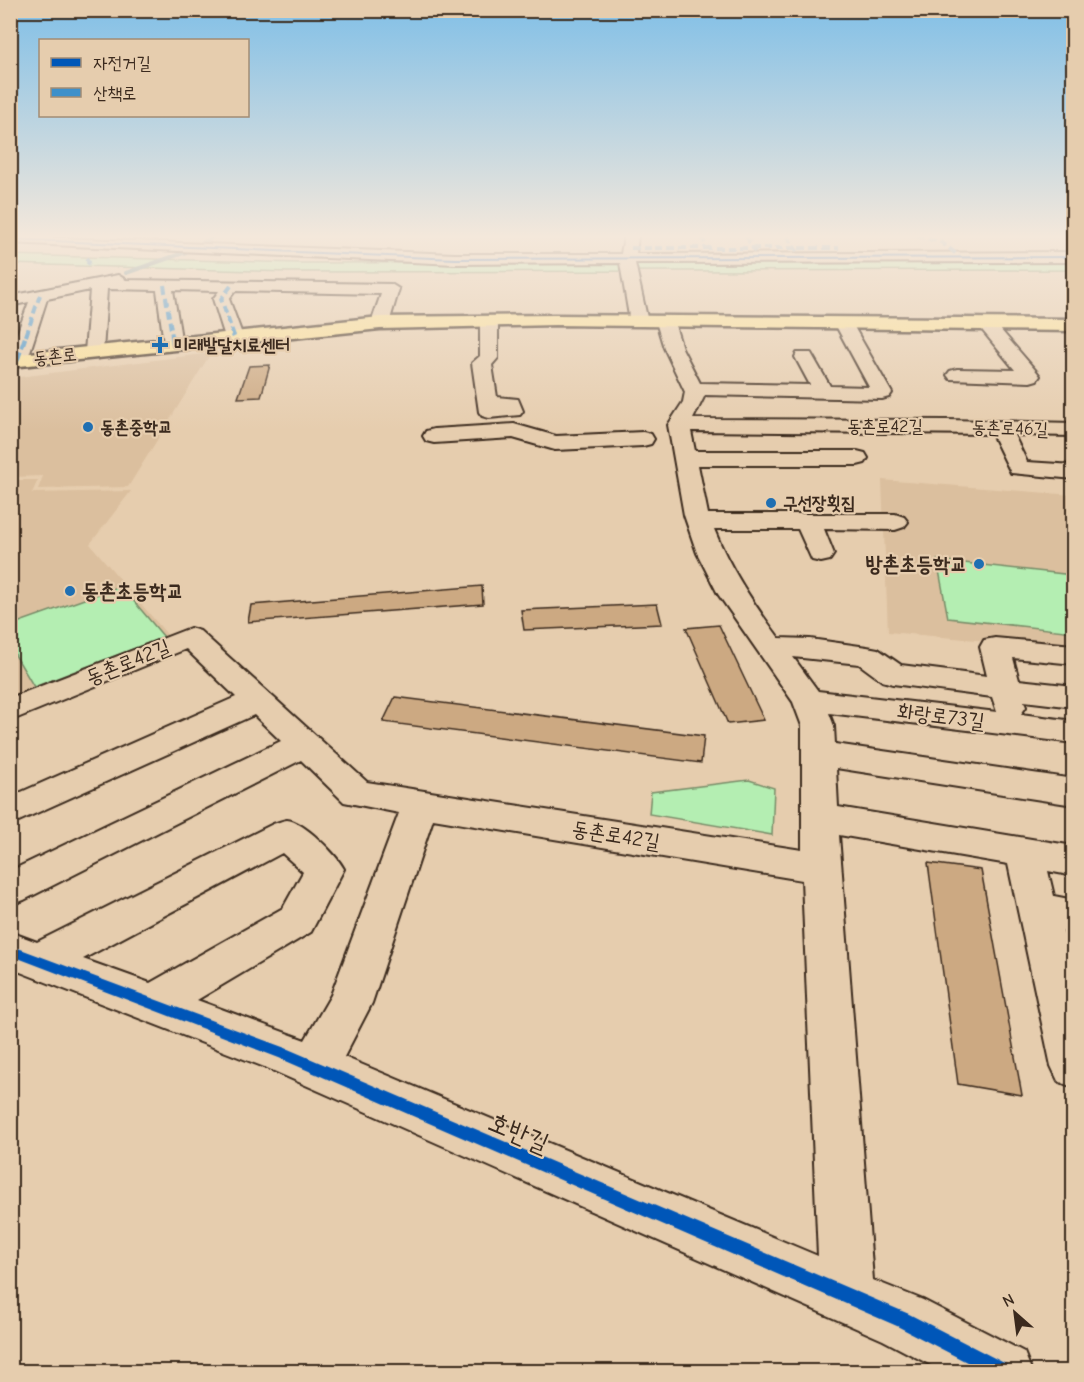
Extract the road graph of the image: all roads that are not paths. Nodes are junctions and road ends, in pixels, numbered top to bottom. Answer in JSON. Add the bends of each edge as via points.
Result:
{"nodes":[{"id":1,"x":38,"y":300,"type":"edge"},
{"id":2,"x":98,"y":300,"type":"edge"},
{"id":3,"x":165,"y":300,"type":"edge"},
{"id":4,"x":222,"y":300,"type":"edge"},
{"id":5,"x":387,"y":300,"type":"edge"},
{"id":6,"x":642,"y":300,"type":"edge"},
{"id":7,"x":489,"y":321,"type":"junction"},
{"id":8,"x":652,"y":322,"type":"junction"},
{"id":9,"x":380,"y":323,"type":"junction"},
{"id":10,"x":844,"y":324,"type":"junction"},
{"id":11,"x":987,"y":325,"type":"junction"},
{"id":12,"x":1074,"y":325,"type":"edge"},
{"id":13,"x":234,"y":337,"type":"junction"},
{"id":14,"x":173,"y":344,"type":"junction"},
{"id":15,"x":94,"y":352,"type":"junction"},
{"id":16,"x":804,"y":357,"type":"dead end"},
{"id":17,"x":971,"y":358,"type":"dead end"},
{"id":18,"x":1016,"y":359,"type":"junction"},
{"id":19,"x":14,"y":361,"type":"edge"},
{"id":20,"x":957,"y":375,"type":"dead end"},
{"id":21,"x":823,"y":392,"type":"junction"},
{"id":22,"x":488,"y":404,"type":"dead end"},
{"id":23,"x":689,"y":406,"type":"junction"},
{"id":24,"x":901,"y":410,"type":"dead end"},
{"id":25,"x":809,"y":426,"type":"junction"},
{"id":26,"x":947,"y":426,"type":"joint"},
{"id":27,"x":1000,"y":427,"type":"junction"},
{"id":28,"x":1074,"y":430,"type":"edge"},
{"id":29,"x":434,"y":436,"type":"dead end"},
{"id":30,"x":643,"y":439,"type":"dead end"},
{"id":31,"x":686,"y":458,"type":"junction"},
{"id":32,"x":825,"y":458,"type":"junction"},
{"id":33,"x":857,"y":458,"type":"dead end"},
{"id":34,"x":1074,"y":472,"type":"edge"},
{"id":35,"x":698,"y":520,"type":"junction"},
{"id":36,"x":807,"y":521,"type":"junction"},
{"id":37,"x":895,"y":522,"type":"dead end"},
{"id":38,"x":821,"y":554,"type":"dead end"},
{"id":39,"x":770,"y":647,"type":"junction"},
{"id":40,"x":1074,"y":655,"type":"edge"},
{"id":41,"x":1005,"y":688,"type":"junction"},
{"id":42,"x":1074,"y":697,"type":"edge"},
{"id":43,"x":258,"y":700,"type":"junction"},
{"id":44,"x":808,"y":700,"type":"junction"},
{"id":45,"x":10,"y":710,"type":"edge"},
{"id":46,"x":1015,"y":725,"type":"junction"},
{"id":47,"x":1074,"y":732,"type":"edge"},
{"id":48,"x":304,"y":744,"type":"junction"},
{"id":49,"x":818,"y":753,"type":"junction"},
{"id":50,"x":1074,"y":792,"type":"edge"},
{"id":51,"x":420,"y":804,"type":"junction"},
{"id":52,"x":10,"y":812,"type":"edge"},
{"id":53,"x":819,"y":818,"type":"junction"},
{"id":54,"x":1024,"y":852,"type":"junction"},
{"id":55,"x":1074,"y":861,"type":"edge"},
{"id":56,"x":821,"y":868,"type":"junction"},
{"id":57,"x":10,"y":889,"type":"edge"},
{"id":58,"x":1056,"y":914,"type":"edge"},
{"id":59,"x":25,"y":955,"type":"edge"},
{"id":60,"x":153,"y":1004,"type":"junction"},
{"id":61,"x":1074,"y":1066,"type":"edge"},
{"id":62,"x":314,"y":1067,"type":"junction"},
{"id":63,"x":847,"y":1297,"type":"junction"},
{"id":64,"x":1004,"y":1371,"type":"edge"}],
"edges":[{"from":1,"to":19,"type":"street","name":"동촌로"},
{"from":2,"to":15,"type":"street","name":"동촌로"},
{"from":3,"to":14,"type":"street"},
{"from":4,"to":13,"type":"street"},
{"from":5,"to":9,"type":"street"},
{"from":6,"to":8,"type":"street"},
{"from":7,"to":8,"type":"main road","name":"동촌로"},
{"from":7,"to":9,"type":"main road","name":"동촌로"},
{"from":7,"to":22,"type":"street","via":[[489,358],[482,363]]},
{"from":8,"to":10,"type":"main road","name":"동촌로"},
{"from":8,"to":23,"type":"street","via":[[674,348]]},
{"from":9,"to":13,"type":"main road","name":"동촌로"},
{"from":10,"to":11,"type":"main road","name":"동촌로"},
{"from":10,"to":21,"type":"street","via":[[882,393]]},
{"from":11,"to":12,"type":"main road","name":"동촌로"},
{"from":11,"to":18,"type":"street"},
{"from":13,"to":14,"type":"main road","name":"동촌로"},
{"from":14,"to":15,"type":"main road","name":"동촌로"},
{"from":15,"to":19,"type":"main road","name":"동촌로"},
{"from":16,"to":21,"type":"street"},
{"from":17,"to":18,"type":"street"},
{"from":18,"to":20,"type":"street","via":[[1030,376]]},
{"from":21,"to":23,"type":"street"},
{"from":23,"to":24,"type":"street"},
{"from":23,"to":25,"type":"street","name":"동촌로42길"},
{"from":23,"to":31,"type":"street"},
{"from":25,"to":26,"type":"street","name":"동촌로42길"},
{"from":25,"to":32,"type":"street"},
{"from":26,"to":27,"type":"street","name":"동촌로46길"},
{"from":27,"to":28,"type":"street","name":"동촌로46길"},
{"from":27,"to":34,"type":"street","via":[[1019,468]]},
{"from":29,"to":30,"type":"street","via":[[514,431],[555,443]]},
{"from":31,"to":32,"type":"street"},
{"from":31,"to":35,"type":"street"},
{"from":32,"to":33,"type":"street"},
{"from":35,"to":36,"type":"street"},
{"from":35,"to":39,"type":"street","via":[[732,594]]},
{"from":36,"to":37,"type":"street"},
{"from":36,"to":38,"type":"street"},
{"from":39,"to":41,"type":"street","via":[[867,656],[893,674]]},
{"from":39,"to":44,"type":"street"},
{"from":40,"to":41,"type":"street","via":[[995,647]]},
{"from":41,"to":42,"type":"street"},
{"from":41,"to":46,"type":"street"},
{"from":43,"to":45,"type":"street","name":"동촌로42길","via":[[190,637]]},
{"from":43,"to":48,"type":"street","name":"동촌로42길"},
{"from":43,"to":52,"type":"street"},
{"from":44,"to":46,"type":"street","name":"화랑로73길"},
{"from":44,"to":49,"type":"street","via":[[818,726]]},
{"from":46,"to":47,"type":"street","name":"화랑로73길"},
{"from":48,"to":51,"type":"street","name":"동촌로42길","via":[[357,793]]},
{"from":48,"to":57,"type":"street"},
{"from":49,"to":50,"type":"street"},
{"from":49,"to":53,"type":"street"},
{"from":51,"to":56,"type":"street","name":"동촌로42길"},
{"from":51,"to":62,"type":"street","via":[[350,1003]]},
{"from":53,"to":54,"type":"street"},
{"from":53,"to":56,"type":"street"},
{"from":54,"to":55,"type":"street"},
{"from":54,"to":58,"type":"street"},
{"from":56,"to":63,"type":"street"},
{"from":58,"to":61,"type":"street"},
{"from":59,"to":60,"type":"street","name":"호반길"},
{"from":59,"to":60,"type":"street","via":[[286,834],[325,869],[297,920]]},
{"from":60,"to":62,"type":"street","name":"호반길"},
{"from":62,"to":63,"type":"street","name":"호반길"},
{"from":63,"to":64,"type":"street","name":"호반길","via":[[903,1320]]}]}
